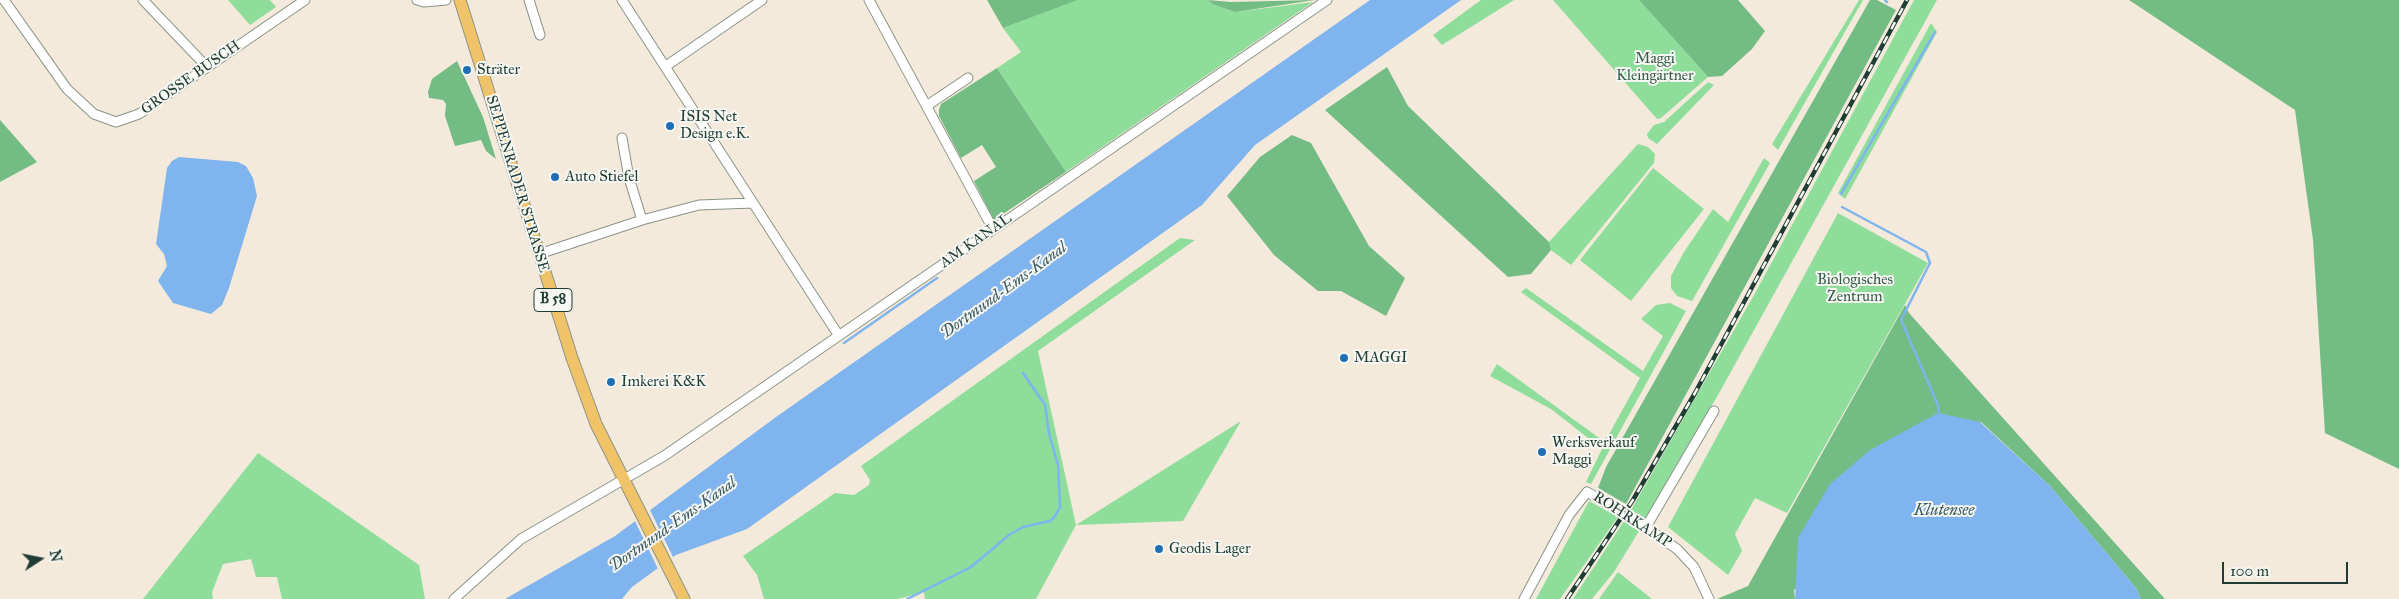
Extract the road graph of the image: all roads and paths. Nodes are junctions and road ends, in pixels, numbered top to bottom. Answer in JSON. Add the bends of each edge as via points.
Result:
{"nodes":[{"id":1,"x":4,"y":0,"type":"edge"},
{"id":2,"x":143,"y":0,"type":"edge"},
{"id":3,"x":305,"y":0,"type":"edge"},
{"id":4,"x":417,"y":0,"type":"edge"},
{"id":5,"x":446,"y":0,"type":"edge"},
{"id":6,"x":460,"y":0,"type":"edge"},
{"id":7,"x":529,"y":0,"type":"edge"},
{"id":8,"x":622,"y":0,"type":"edge"},
{"id":9,"x":762,"y":0,"type":"edge"},
{"id":10,"x":870,"y":0,"type":"edge"},
{"id":11,"x":1327,"y":0,"type":"edge"},
{"id":12,"x":540,"y":35,"type":"dead end"},
{"id":13,"x":666,"y":66,"type":"junction"},
{"id":14,"x":207,"y":67,"type":"junction"},
{"id":15,"x":968,"y":78,"type":"dead end"},
{"id":16,"x":928,"y":105,"type":"junction"},
{"id":17,"x":622,"y":138,"type":"dead end"},
{"id":18,"x":753,"y":202,"type":"junction"},
{"id":19,"x":642,"y":220,"type":"junction"},
{"id":20,"x":994,"y":229,"type":"junction"},
{"id":21,"x":539,"y":254,"type":"junction"},
{"id":22,"x":839,"y":336,"type":"junction"},
{"id":23,"x":1714,"y":411,"type":"dead end"},
{"id":24,"x":623,"y":480,"type":"junction"},
{"id":25,"x":1646,"y":526,"type":"junction"},
{"id":26,"x":454,"y":599,"type":"edge"},
{"id":27,"x":684,"y":599,"type":"edge"},
{"id":28,"x":1524,"y":599,"type":"edge"},
{"id":29,"x":1709,"y":599,"type":"edge"}],
"edges":[{"from":1,"to":14,"type":"street","name":"GROSSE BUSCH","via":[[67,90],[94,114],[116,122],[139,114]]},
{"from":2,"to":14,"type":"street"},
{"from":3,"to":14,"type":"street","name":"GROSSE BUSCH"},
{"from":4,"to":5,"type":"street"},
{"from":6,"to":21,"type":"main road","name":"SEPPENRADER STRASSE","number":"B 58"},
{"from":7,"to":12,"type":"street"},
{"from":8,"to":13,"type":"street"},
{"from":9,"to":13,"type":"street"},
{"from":10,"to":16,"type":"street"},
{"from":11,"to":20,"type":"street","name":"AM KANAL"},
{"from":13,"to":18,"type":"street"},
{"from":15,"to":16,"type":"street"},
{"from":16,"to":20,"type":"street"},
{"from":17,"to":19,"type":"street","via":[[629,178]]},
{"from":18,"to":19,"type":"street","via":[[699,205]]},
{"from":18,"to":22,"type":"street"},
{"from":19,"to":21,"type":"street"},
{"from":20,"to":22,"type":"street","name":"AM KANAL"},
{"from":21,"to":24,"type":"main road","name":"SEPPENRADER STRASSE","number":"B 58","via":[[596,424]]},
{"from":22,"to":24,"type":"street","name":"AM KANAL","via":[[664,456]]},
{"from":23,"to":25,"type":"street"},
{"from":24,"to":26,"type":"street","name":"AM KANAL","via":[[521,539]]},
{"from":24,"to":27,"type":"main road","name":"SEPPENRADER STRASSE","number":"B 58"},
{"from":25,"to":28,"type":"street","name":"ROHRKAMP","via":[[1587,492],[1570,515]]},
{"from":25,"to":29,"type":"street","name":"ROHRKAMP","via":[[1677,549],[1694,567]]}]}
